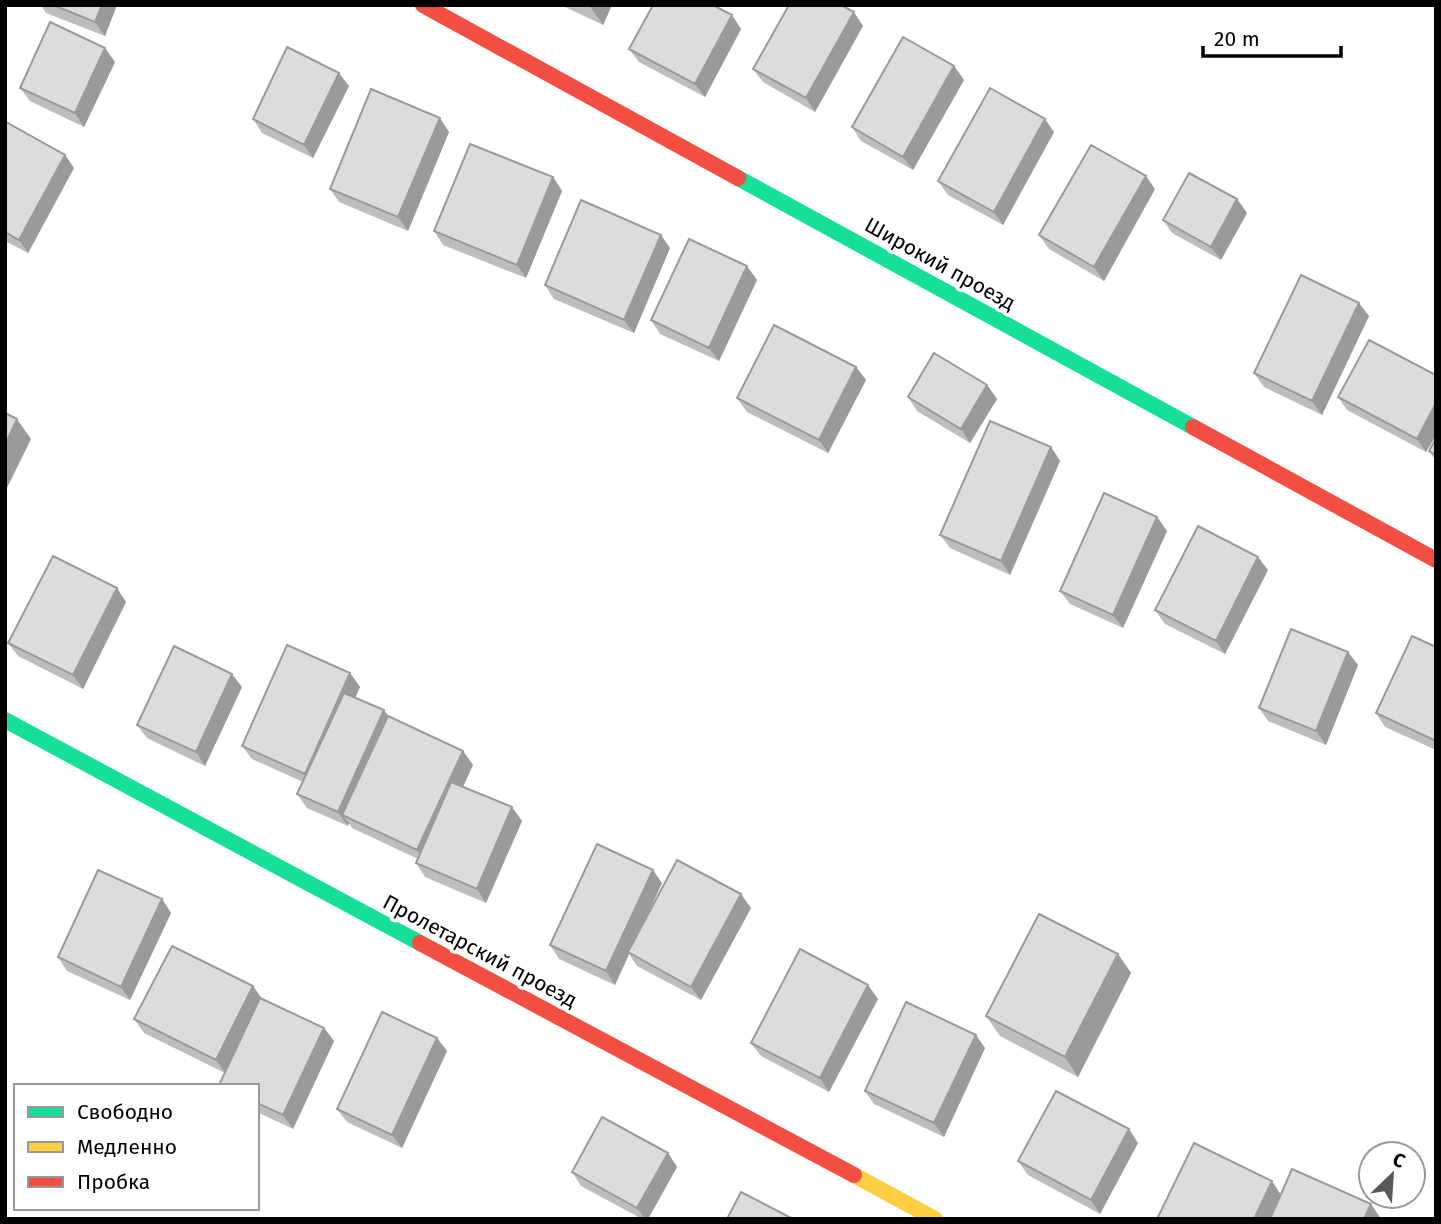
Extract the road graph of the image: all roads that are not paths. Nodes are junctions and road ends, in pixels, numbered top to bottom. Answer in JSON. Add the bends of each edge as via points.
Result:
{"nodes":[{"id":1,"x":423,"y":5,"type":"edge"},
{"id":2,"x":1436,"y":560,"type":"edge"},
{"id":3,"x":5,"y":720,"type":"edge"},
{"id":4,"x":935,"y":1219,"type":"edge"}],
"edges":[{"from":1,"to":2,"type":"street","name":"Широкий проезд"},
{"from":3,"to":4,"type":"street","name":"Пролетарский проезд"}]}
